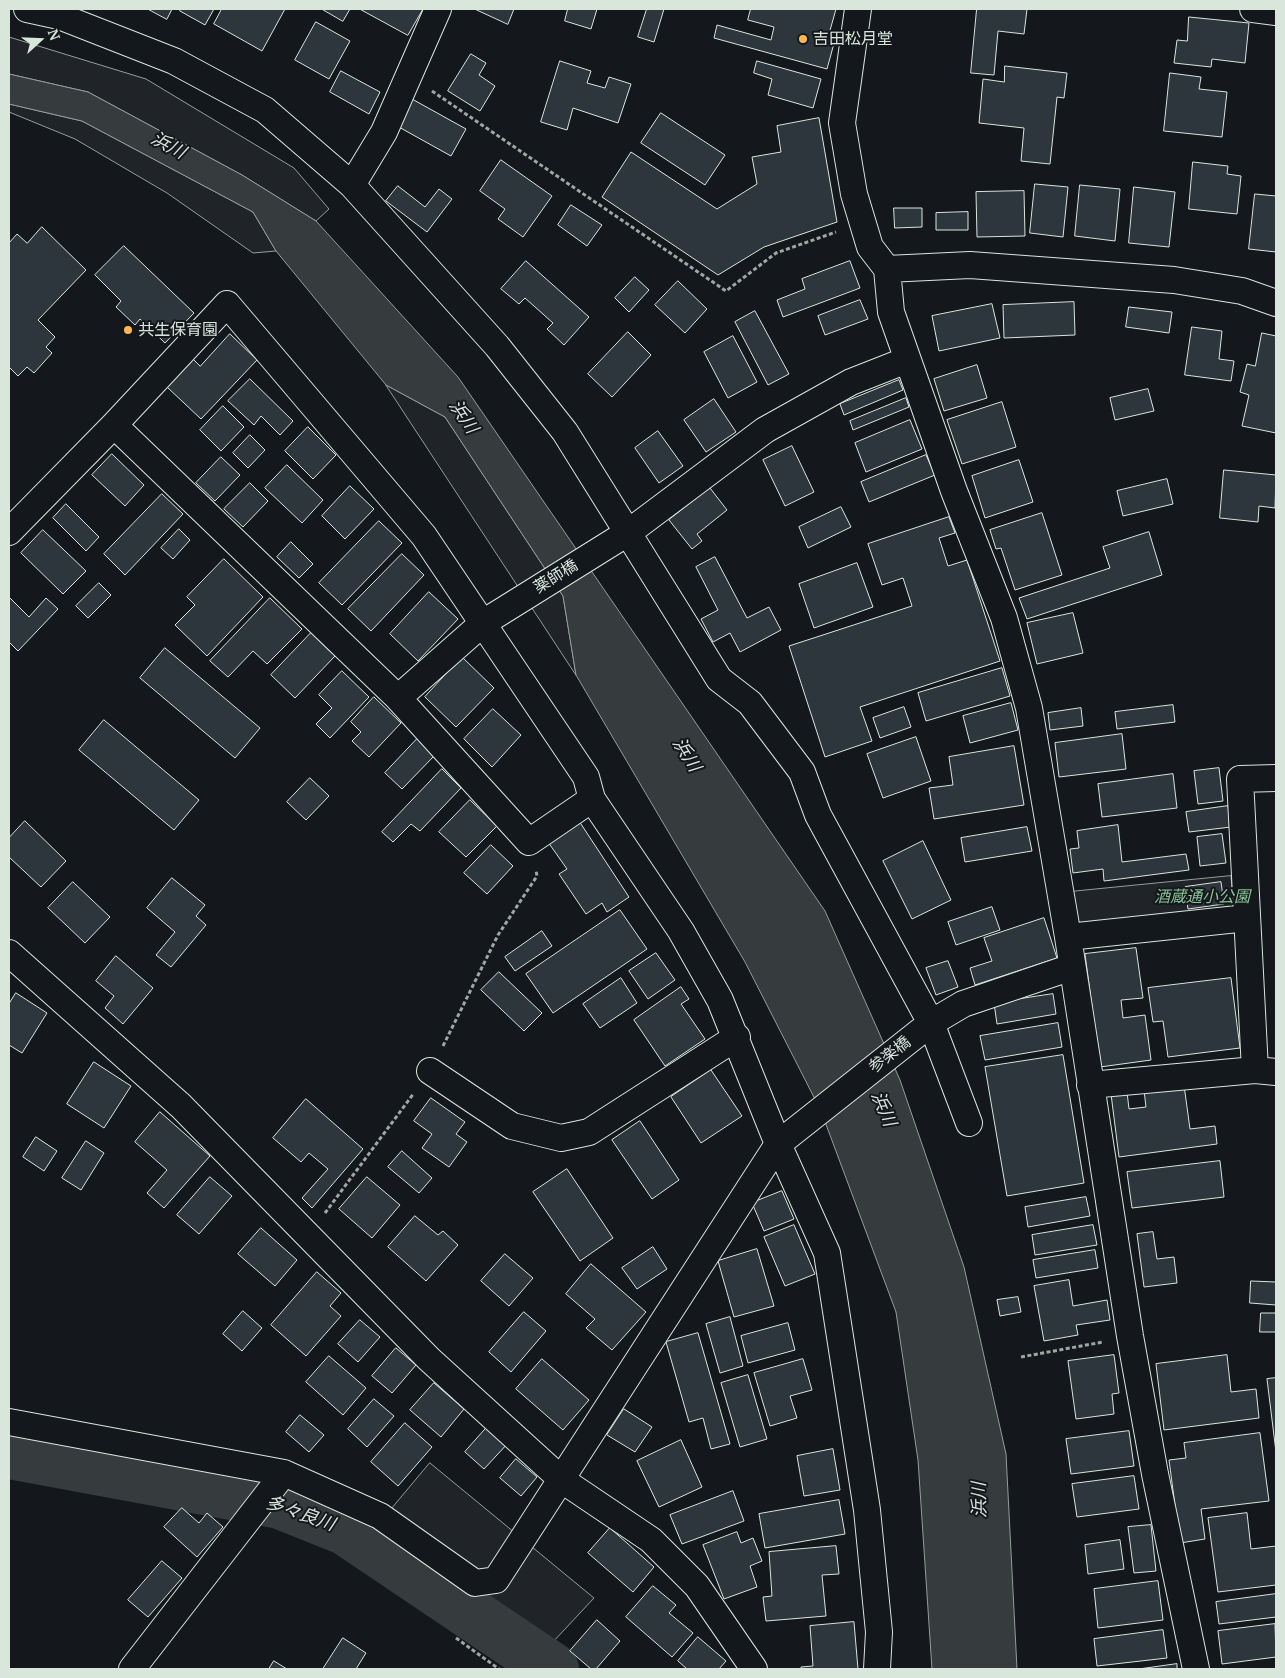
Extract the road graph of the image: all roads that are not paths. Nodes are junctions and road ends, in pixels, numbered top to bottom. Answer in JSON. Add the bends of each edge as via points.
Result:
{"nodes":[{"id":1,"x":27,"y":9,"type":"edge"},
{"id":2,"x":438,"y":9,"type":"edge"},
{"id":3,"x":858,"y":9,"type":"edge"},
{"id":4,"x":1253,"y":9,"type":"edge"},
{"id":5,"x":1276,"y":12,"type":"edge"},
{"id":6,"x":352,"y":184,"type":"junction"},
{"id":7,"x":887,"y":269,"type":"junction"},
{"id":8,"x":1276,"y":303,"type":"edge"},
{"id":9,"x":907,"y":360,"type":"junction"},
{"id":10,"x":114,"y":425,"type":"junction"},
{"id":11,"x":9,"y":532,"type":"edge"},
{"id":12,"x":629,"y":532,"type":"junction"},
{"id":13,"x":483,"y":623,"type":"junction"},
{"id":14,"x":398,"y":698,"type":"junction"},
{"id":15,"x":1276,"y":778,"type":"edge"},
{"id":16,"x":592,"y":799,"type":"junction"},
{"id":17,"x":1247,"y":918,"type":"junction"},
{"id":18,"x":1068,"y":937,"type":"junction"},
{"id":19,"x":9,"y":953,"type":"edge"},
{"id":20,"x":1072,"y":967,"type":"junction"},
{"id":21,"x":931,"y":1023,"type":"junction"},
{"id":22,"x":737,"y":1037,"type":"junction"},
{"id":23,"x":430,"y":1071,"type":"dead end"},
{"id":24,"x":1266,"y":1071,"type":"edge"},
{"id":25,"x":1090,"y":1085,"type":"junction"},
{"id":26,"x":970,"y":1123,"type":"dead end"},
{"id":27,"x":778,"y":1144,"type":"junction"},
{"id":28,"x":9,"y":1422,"type":"edge"},
{"id":29,"x":284,"y":1473,"type":"junction"},
{"id":30,"x":562,"y":1480,"type":"junction"},
{"id":31,"x":132,"y":1669,"type":"edge"},
{"id":32,"x":754,"y":1669,"type":"edge"},
{"id":33,"x":877,"y":1669,"type":"edge"},
{"id":34,"x":1196,"y":1669,"type":"edge"}],
"edges":[{"from":1,"to":6,"type":"street","via":[[60,16],[174,61],[265,110]]},
{"from":2,"to":6,"type":"street","via":[[384,132]]},
{"from":3,"to":7,"type":"street","via":[[842,123],[862,223],[870,247]]},
{"from":4,"to":5,"type":"street"},
{"from":6,"to":12,"type":"street","via":[[497,346],[565,432]]},
{"from":7,"to":8,"type":"street","via":[[970,266],[1174,280],[1242,291]]},
{"from":7,"to":9,"type":"street","via":[[891,312]]},
{"from":9,"to":12,"type":"street","name":"薬師橋","via":[[851,382],[765,430]]},
{"from":9,"to":18,"type":"street","via":[[1006,627],[1029,708]]},
{"from":10,"to":11,"type":"street"},
{"from":10,"to":13,"type":"street","via":[[227,304],[424,536]]},
{"from":10,"to":14,"type":"street"},
{"from":12,"to":13,"type":"street","name":"薬師橋"},
{"from":12,"to":21,"type":"street","via":[[719,679],[750,703],[802,772],[818,815]]},
{"from":13,"to":14,"type":"street","name":"薬師橋"},
{"from":13,"to":16,"type":"street","via":[[586,777]]},
{"from":14,"to":16,"type":"street","via":[[529,842]]},
{"from":15,"to":17,"type":"street","via":[[1240,779]]},
{"from":16,"to":22,"type":"street","via":[[681,931]]},
{"from":17,"to":18,"type":"street"},
{"from":17,"to":24,"type":"street"},
{"from":18,"to":20,"type":"street"},
{"from":19,"to":30,"type":"street","via":[[181,1106],[429,1360]]},
{"from":20,"to":21,"type":"street","name":"参楽橋","via":[[963,1004]]},
{"from":20,"to":25,"type":"street"},
{"from":21,"to":26,"type":"street"},
{"from":21,"to":27,"type":"street","name":"参楽橋"},
{"from":22,"to":23,"type":"street","via":[[588,1132],[561,1138],[512,1126]]},
{"from":22,"to":27,"type":"street"},
{"from":24,"to":25,"type":"street"},
{"from":25,"to":34,"type":"street","via":[[1130,1336]]},
{"from":27,"to":30,"type":"street","name":"参楽橋"},
{"from":27,"to":33,"type":"street","via":[[827,1253],[867,1510],[878,1632]]},
{"from":28,"to":29,"type":"street","name":"参楽橋"},
{"from":29,"to":30,"type":"street","name":"参楽橋","via":[[380,1516],[475,1583],[496,1580]]},
{"from":29,"to":31,"type":"street"},
{"from":30,"to":32,"type":"street","via":[[651,1540],[697,1586]]}]}
